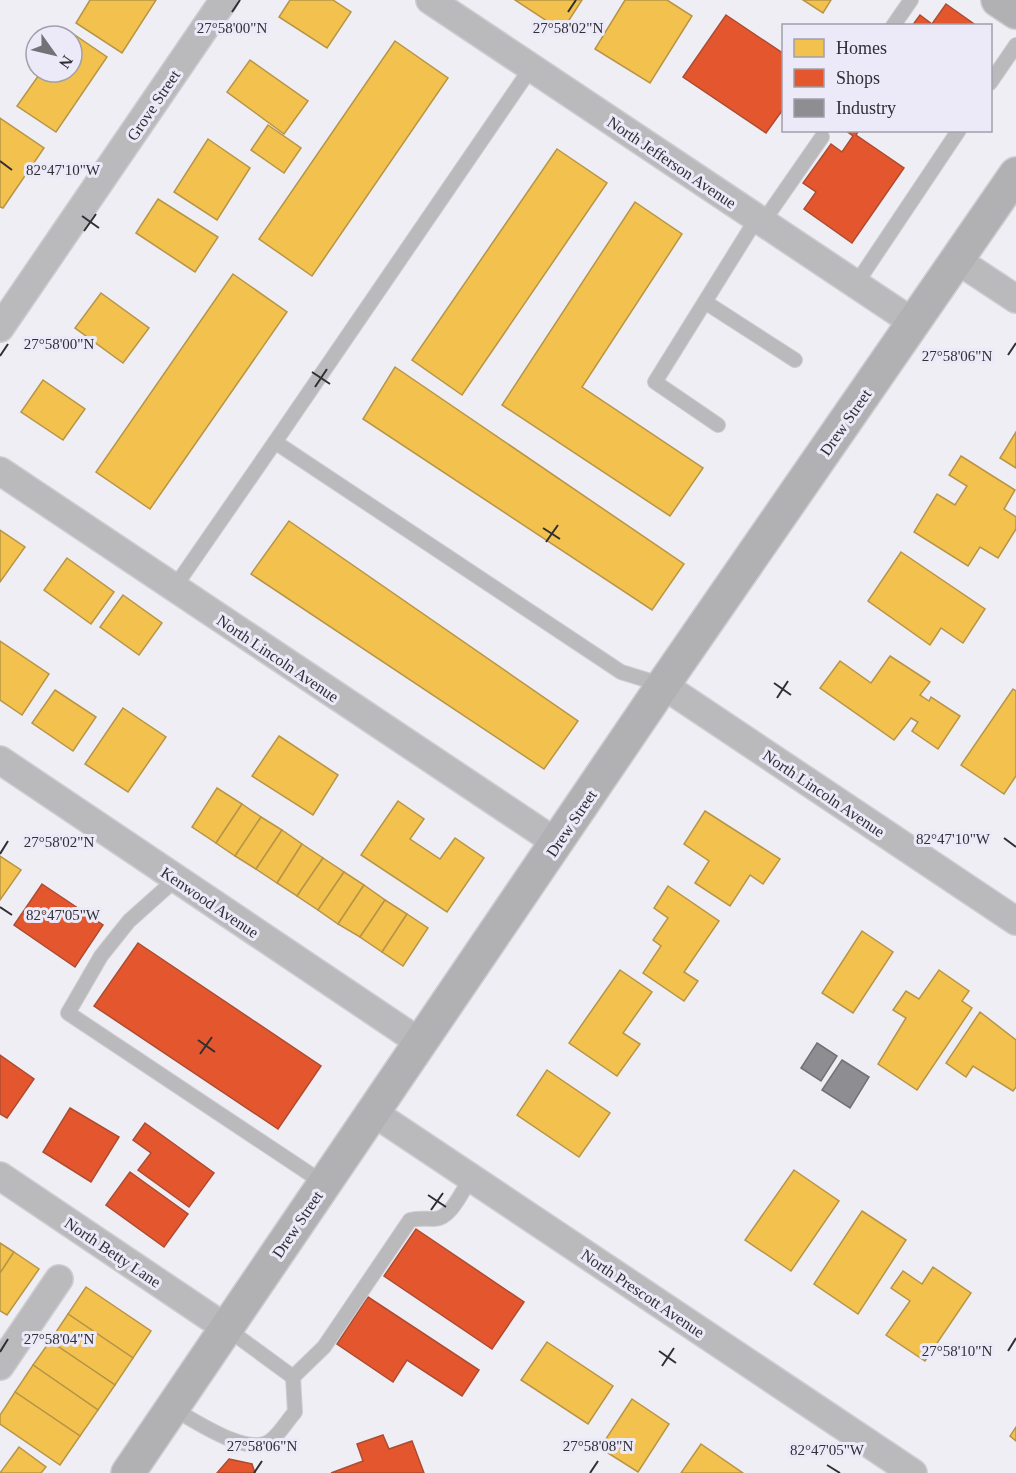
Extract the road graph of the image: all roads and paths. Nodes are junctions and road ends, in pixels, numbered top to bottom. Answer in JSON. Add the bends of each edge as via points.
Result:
{"nodes":[{"id":1,"x":225,"y":0,"type":"edge"},
{"id":2,"x":430,"y":0,"type":"edge"},
{"id":3,"x":911,"y":0,"type":"edge"},
{"id":4,"x":998,"y":0,"type":"edge"},
{"id":5,"x":1016,"y":12,"type":"edge"},
{"id":6,"x":894,"y":24,"type":"edge"},
{"id":7,"x":1016,"y":45,"type":"edge"},
{"id":8,"x":531,"y":68,"type":"junction"},
{"id":9,"x":992,"y":80,"type":"edge"},
{"id":10,"x":958,"y":132,"type":"edge"},
{"id":11,"x":822,"y":137,"type":"dead end"},
{"id":12,"x":1016,"y":174,"type":"edge"},
{"id":13,"x":760,"y":220,"type":"junction"},
{"id":14,"x":957,"y":260,"type":"junction"},
{"id":15,"x":856,"y":284,"type":"junction"},
{"id":16,"x":1016,"y":299,"type":"edge"},
{"id":17,"x":705,"y":302,"type":"junction"},
{"id":18,"x":914,"y":323,"type":"junction"},
{"id":19,"x":0,"y":328,"type":"edge"},
{"id":20,"x":795,"y":360,"type":"dead end"},
{"id":21,"x":718,"y":425,"type":"dead end"},
{"id":22,"x":275,"y":442,"type":"junction"},
{"id":23,"x":0,"y":471,"type":"edge"},
{"id":24,"x":174,"y":588,"type":"junction"},
{"id":25,"x":663,"y":685,"type":"junction"},
{"id":26,"x":0,"y":760,"type":"edge"},
{"id":27,"x":558,"y":843,"type":"junction"},
{"id":28,"x":176,"y":879,"type":"junction"},
{"id":29,"x":1016,"y":921,"type":"edge"},
{"id":30,"x":421,"y":1043,"type":"junction"},
{"id":31,"x":374,"y":1113,"type":"junction"},
{"id":32,"x":0,"y":1176,"type":"edge"},
{"id":33,"x":471,"y":1178,"type":"junction"},
{"id":34,"x":325,"y":1184,"type":"junction"},
{"id":35,"x":59,"y":1279,"type":"dead end"},
{"id":36,"x":226,"y":1328,"type":"junction"},
{"id":37,"x":1,"y":1364,"type":"edge"},
{"id":38,"x":293,"y":1377,"type":"junction"},
{"id":39,"x":172,"y":1408,"type":"junction"},
{"id":40,"x":128,"y":1473,"type":"edge"},
{"id":41,"x":913,"y":1473,"type":"edge"}],
"edges":[{"from":1,"to":19,"type":"street","name":"Grove Street"},
{"from":2,"to":8,"type":"street","name":"North Jefferson Avenue"},
{"from":3,"to":6,"type":"lane"},
{"from":4,"to":5,"type":"main road"},
{"from":7,"to":9,"type":"lane"},
{"from":8,"to":13,"type":"street","name":"North Jefferson Avenue"},
{"from":8,"to":22,"type":"lane"},
{"from":10,"to":15,"type":"lane"},
{"from":11,"to":13,"type":"lane"},
{"from":12,"to":14,"type":"main road","name":"Drew Street"},
{"from":13,"to":15,"type":"street","name":"North Jefferson Avenue"},
{"from":13,"to":17,"type":"lane"},
{"from":14,"to":16,"type":"street"},
{"from":14,"to":18,"type":"main road","name":"Drew Street"},
{"from":15,"to":18,"type":"street","name":"North Jefferson Avenue"},
{"from":17,"to":20,"type":"lane"},
{"from":17,"to":21,"type":"lane","via":[[655,382]]},
{"from":18,"to":25,"type":"main road","name":"Drew Street"},
{"from":22,"to":24,"type":"lane"},
{"from":22,"to":25,"type":"lane","via":[[621,672]]},
{"from":23,"to":24,"type":"street","name":"North Lincoln Avenue"},
{"from":24,"to":27,"type":"street","name":"North Lincoln Avenue"},
{"from":25,"to":27,"type":"main road","name":"Drew Street"},
{"from":25,"to":29,"type":"street","name":"North Lincoln Avenue"},
{"from":26,"to":28,"type":"street","name":"Kenwood Avenue"},
{"from":27,"to":30,"type":"main road","name":"Drew Street"},
{"from":28,"to":30,"type":"street","name":"Kenwood Avenue"},
{"from":28,"to":34,"type":"lane","via":[[129,921],[101,956],[68,1013]]},
{"from":30,"to":31,"type":"main road","name":"Drew Street"},
{"from":31,"to":33,"type":"street","name":"North Prescott Avenue"},
{"from":31,"to":34,"type":"main road","name":"Drew Street"},
{"from":32,"to":36,"type":"street","name":"North Betty Lane"},
{"from":33,"to":38,"type":"lane","via":[[447,1214],[436,1219],[410,1220],[324,1347]]},
{"from":33,"to":41,"type":"street","name":"North Prescott Avenue"},
{"from":34,"to":36,"type":"main road","name":"Drew Street"},
{"from":35,"to":37,"type":"street"},
{"from":36,"to":38,"type":"lane"},
{"from":36,"to":39,"type":"main road","name":"Drew Street"},
{"from":38,"to":39,"type":"lane","via":[[295,1412],[270,1441],[254,1447]]},
{"from":39,"to":40,"type":"main road","name":"Drew Street"}]}
